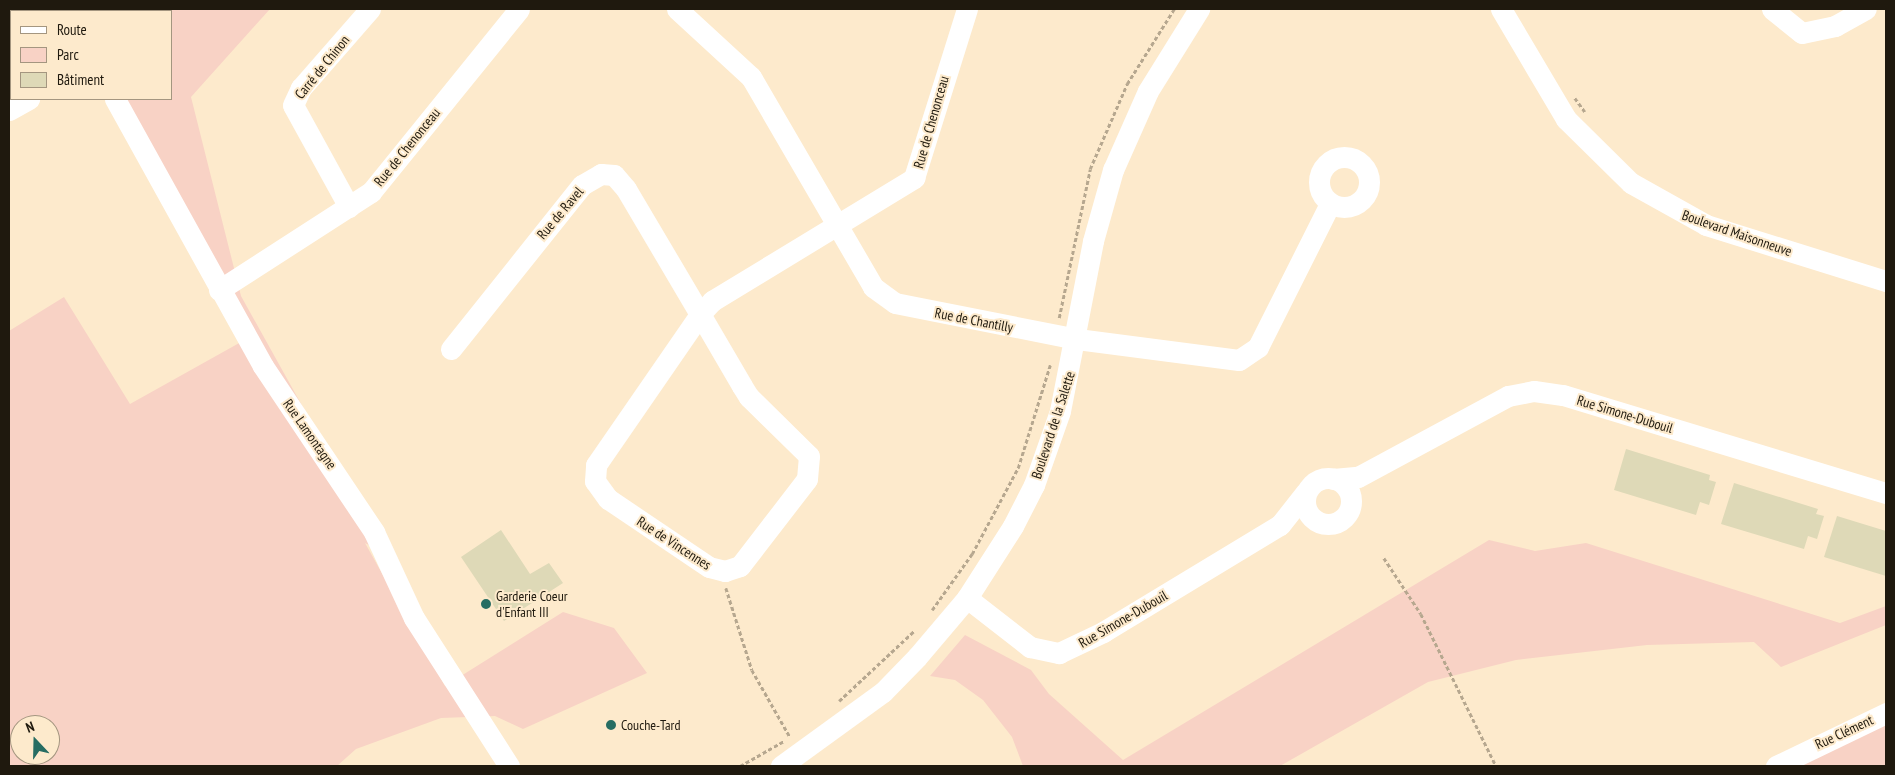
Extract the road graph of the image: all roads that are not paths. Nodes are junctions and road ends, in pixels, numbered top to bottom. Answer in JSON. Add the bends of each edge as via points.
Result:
{"nodes":[{"id":1,"x":370,"y":9,"type":"edge"},
{"id":2,"x":519,"y":9,"type":"edge"},
{"id":3,"x":677,"y":9,"type":"edge"},
{"id":4,"x":967,"y":9,"type":"edge"},
{"id":5,"x":1199,"y":9,"type":"edge"},
{"id":6,"x":1501,"y":9,"type":"edge"},
{"id":7,"x":1772,"y":9,"type":"edge"},
{"id":8,"x":1866,"y":9,"type":"edge"},
{"id":9,"x":27,"y":100,"type":"edge"},
{"id":10,"x":116,"y":100,"type":"edge"},
{"id":11,"x":9,"y":110,"type":"edge"},
{"id":12,"x":1330,"y":204,"type":"dead end"},
{"id":13,"x":349,"y":207,"type":"junction"},
{"id":14,"x":838,"y":227,"type":"junction"},
{"id":15,"x":1886,"y":281,"type":"edge"},
{"id":16,"x":219,"y":290,"type":"junction"},
{"id":17,"x":700,"y":314,"type":"junction"},
{"id":18,"x":1077,"y":339,"type":"junction"},
{"id":19,"x":451,"y":349,"type":"dead end"},
{"id":20,"x":1375,"y":469,"type":"junction"},
{"id":21,"x":1333,"y":479,"type":"junction"},
{"id":22,"x":1306,"y":492,"type":"junction"},
{"id":23,"x":1886,"y":493,"type":"edge"},
{"id":24,"x":1351,"y":501,"type":"junction"},
{"id":25,"x":1318,"y":522,"type":"junction"},
{"id":26,"x":1280,"y":525,"type":"junction"},
{"id":27,"x":967,"y":598,"type":"junction"},
{"id":28,"x":1886,"y":713,"type":"edge"},
{"id":29,"x":509,"y":766,"type":"edge"},
{"id":30,"x":781,"y":766,"type":"edge"},
{"id":31,"x":1776,"y":766,"type":"edge"}],
"edges":[{"from":1,"to":13,"type":"street","name":"Carré de Chinon","via":[[293,100],[300,124]]},
{"from":2,"to":13,"type":"street","name":"Rue de Chenonceau","via":[[381,180]]},
{"from":3,"to":14,"type":"street","name":"Rue de Chantilly","via":[[751,77]]},
{"from":4,"to":14,"type":"street","name":"Rue de Chenonceau","via":[[918,172],[900,189]]},
{"from":5,"to":18,"type":"street","name":"Boulevard de la Salette","via":[[1162,65],[1120,152],[1096,232]]},
{"from":6,"to":15,"type":"street","name":"Boulevard Maisonneuve","via":[[1566,120],[1638,188],[1706,225]]},
{"from":7,"to":8,"type":"street","via":[[1802,32],[1835,26]]},
{"from":9,"to":11,"type":"street"},
{"from":10,"to":16,"type":"street","name":"Rue Lamontagne"},
{"from":12,"to":18,"type":"street","name":"Rue de Chantilly","via":[[1258,346],[1245,359],[1222,360]]},
{"from":13,"to":16,"type":"street","name":"Rue de Chenonceau"},
{"from":14,"to":17,"type":"street","name":"Rue de Vincennes","via":[[720,294]]},
{"from":14,"to":18,"type":"street","name":"Rue de Chantilly","via":[[873,287],[895,304]]},
{"from":16,"to":29,"type":"street","name":"Rue Lamontagne","via":[[263,366],[374,532],[414,618]]},
{"from":17,"to":17,"type":"street","name":"Rue de Vincennes","via":[[594,473],[598,488],[608,499],[709,567],[724,571],[745,561],[807,480],[811,464],[803,447],[749,397]]},
{"from":17,"to":19,"type":"street","name":"Rue de Ravel","via":[[620,180],[601,174],[568,200]]},
{"from":18,"to":27,"type":"street","name":"Boulevard de la Salette","via":[[1060,411],[1034,485],[1014,526]]},
{"from":20,"to":21,"type":"street","name":"Rue Simone-Dubouil","via":[[1358,477]]},
{"from":20,"to":23,"type":"street","name":"Rue Simone-Dubouil","via":[[1508,396],[1534,391],[1563,395]]},
{"from":20,"to":24,"type":"street","name":"Rue Simone-Dubouil","via":[[1361,481]]},
{"from":21,"to":22,"type":"street","name":"Rue Simone-Dubouil","via":[[1317,480]]},
{"from":21,"to":24,"type":"street","via":[[1347,488]]},
{"from":22,"to":25,"type":"street","via":[[1306,508]]},
{"from":22,"to":26,"type":"street","name":"Rue Simone-Dubouil"},
{"from":24,"to":25,"type":"street","name":"Rue Simone-Dubouil","via":[[1343,518],[1331,524]]},
{"from":25,"to":26,"type":"street","name":"Rue Simone-Dubouil"},
{"from":26,"to":27,"type":"street","name":"Rue Simone-Dubouil","via":[[1103,632],[1059,654],[1030,647]]},
{"from":27,"to":30,"type":"street","name":"Boulevard de la Salette","via":[[883,692]]},
{"from":28,"to":31,"type":"street","name":"Rue Clément"}]}
